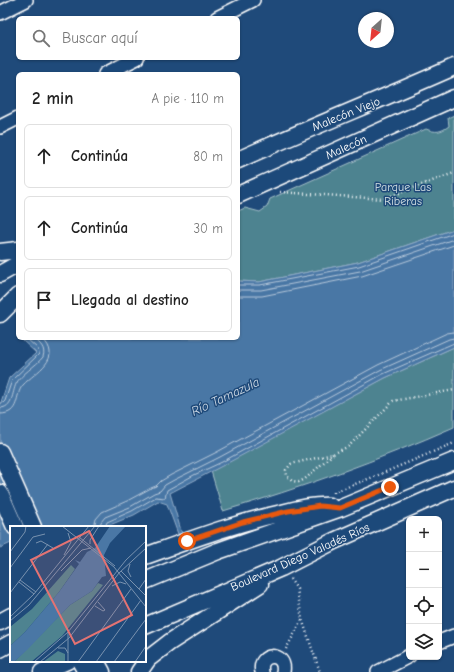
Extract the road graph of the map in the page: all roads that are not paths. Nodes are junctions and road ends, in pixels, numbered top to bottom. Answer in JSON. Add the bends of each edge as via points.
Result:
{"nodes":[{"id":1,"x":26,"y":0,"type":"edge"},
{"id":2,"x":253,"y":0,"type":"edge"},
{"id":3,"x":0,"y":13,"type":"edge"},
{"id":4,"x":221,"y":16,"type":"edge"},
{"id":5,"x":133,"y":60,"type":"edge"},
{"id":6,"x":454,"y":67,"type":"edge"},
{"id":7,"x":109,"y":72,"type":"edge"},
{"id":8,"x":454,"y":98,"type":"edge"},
{"id":9,"x":16,"y":119,"type":"edge"},
{"id":10,"x":0,"y":127,"type":"edge"},
{"id":11,"x":240,"y":159,"type":"edge"},
{"id":12,"x":240,"y":194,"type":"edge"},
{"id":13,"x":16,"y":250,"type":"edge"},
{"id":14,"x":0,"y":252,"type":"edge"},
{"id":15,"x":16,"y":265,"type":"edge"},
{"id":16,"x":0,"y":274,"type":"edge"},
{"id":17,"x":16,"y":297,"type":"edge"},
{"id":18,"x":16,"y":298,"type":"edge"},
{"id":19,"x":0,"y":303,"type":"edge"},
{"id":20,"x":0,"y":314,"type":"edge"},
{"id":21,"x":0,"y":452,"type":"edge"},
{"id":22,"x":454,"y":461,"type":"edge"},
{"id":23,"x":454,"y":488,"type":"edge"},
{"id":24,"x":0,"y":493,"type":"edge"},
{"id":25,"x":340,"y":508,"type":"junction"},
{"id":26,"x":15,"y":526,"type":"edge"},
{"id":27,"x":33,"y":526,"type":"edge"},
{"id":28,"x":146,"y":556,"type":"edge"},
{"id":29,"x":280,"y":568,"type":"junction"},
{"id":30,"x":146,"y":581,"type":"edge"},
{"id":31,"x":10,"y":617,"type":"edge"},
{"id":32,"x":0,"y":622,"type":"edge"},
{"id":33,"x":146,"y":626,"type":"edge"},
{"id":34,"x":454,"y":636,"type":"edge"},
{"id":35,"x":442,"y":641,"type":"edge"},
{"id":36,"x":10,"y":644,"type":"edge"},
{"id":37,"x":0,"y":649,"type":"edge"},
{"id":38,"x":406,"y":658,"type":"edge"},
{"id":39,"x":65,"y":662,"type":"edge"},
{"id":40,"x":81,"y":662,"type":"edge"},
{"id":41,"x":97,"y":662,"type":"edge"},
{"id":42,"x":146,"y":662,"type":"edge"},
{"id":43,"x":146,"y":662,"type":"edge"},
{"id":44,"x":42,"y":672,"type":"edge"},
{"id":45,"x":86,"y":672,"type":"edge"},
{"id":46,"x":102,"y":672,"type":"edge"},
{"id":47,"x":139,"y":672,"type":"edge"},
{"id":48,"x":262,"y":672,"type":"edge"},
{"id":49,"x":283,"y":672,"type":"edge"},
{"id":50,"x":378,"y":672,"type":"edge"}],
"edges":[{"from":1,"to":3,"type":"street"},
{"from":2,"to":4,"type":"street"},
{"from":5,"to":7,"type":"street"},
{"from":6,"to":11,"type":"main road","name":"Malecón Viejo"},
{"from":8,"to":12,"type":"main road","name":"Malecón"},
{"from":9,"to":10,"type":"street"},
{"from":13,"to":14,"type":"main road"},
{"from":15,"to":16,"type":"main road"},
{"from":17,"to":19,"type":"main road"},
{"from":18,"to":20,"type":"main road"},
{"from":21,"to":27,"type":"main road"},
{"from":22,"to":25,"type":"main road"},
{"from":23,"to":29,"type":"main road","name":"Boulevard Diego Valadés Ríos"},
{"from":24,"to":26,"type":"main road"},
{"from":25,"to":28,"type":"main road","via":[[311,507],[265,516]]},
{"from":25,"to":30,"type":"main road","via":[[218,551]]},
{"from":29,"to":33,"type":"main road","name":"Boulevard Diego Valadés Ríos"},
{"from":29,"to":43,"type":"main road","via":[[247,593],[170,642]]},
{"from":31,"to":32,"type":"main road"},
{"from":34,"to":35,"type":"street"},
{"from":36,"to":37,"type":"main road"},
{"from":38,"to":50,"type":"street"},
{"from":39,"to":44,"type":"main road"},
{"from":40,"to":45,"type":"main road"},
{"from":41,"to":46,"type":"main road"},
{"from":42,"to":47,"type":"main road"},
{"from":48,"to":49,"type":"street","via":[[263,661],[271,656],[280,659],[284,667]]}]}
